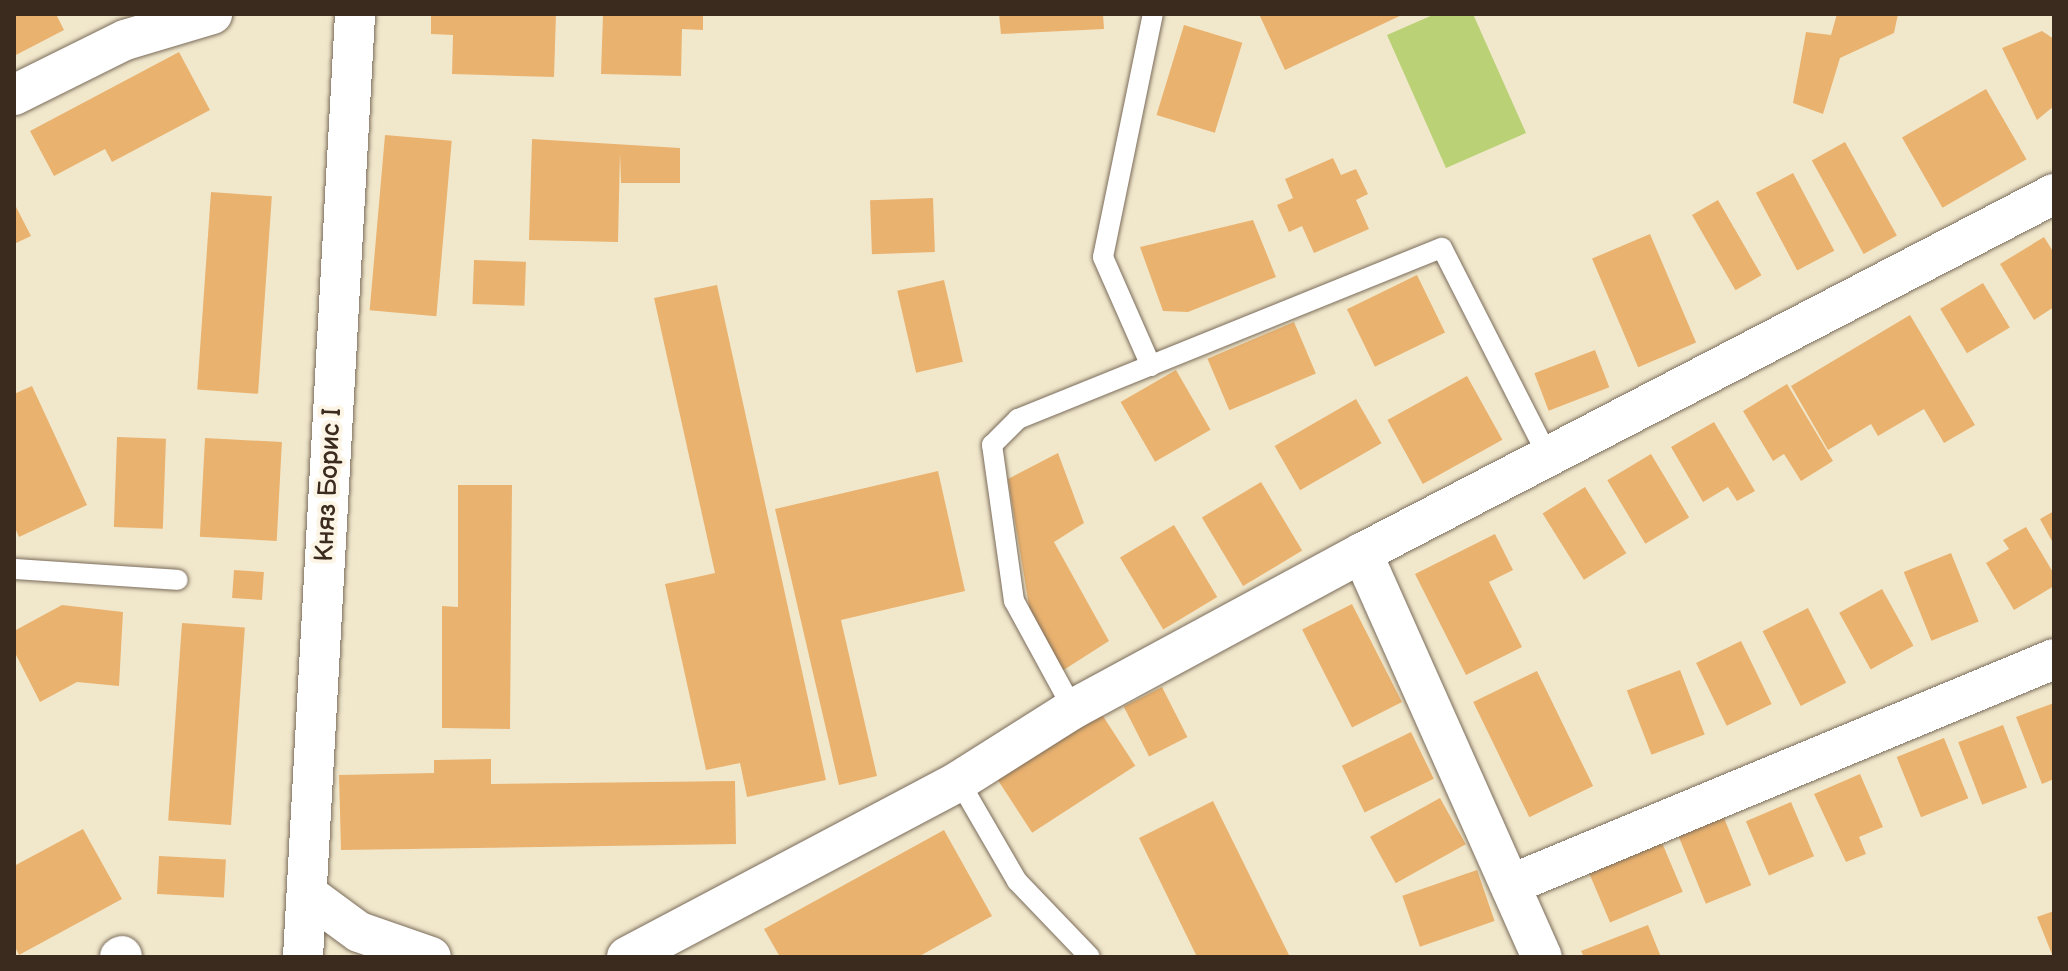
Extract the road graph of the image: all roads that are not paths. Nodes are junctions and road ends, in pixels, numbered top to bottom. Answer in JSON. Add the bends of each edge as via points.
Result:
{"nodes":[{"id":1,"x":212,"y":14,"type":"edge"},
{"id":2,"x":355,"y":14,"type":"edge"},
{"id":3,"x":1153,"y":14,"type":"edge"},
{"id":4,"x":118,"y":27,"type":"edge"},
{"id":5,"x":14,"y":95,"type":"edge"},
{"id":6,"x":2054,"y":194,"type":"edge"},
{"id":7,"x":1151,"y":366,"type":"junction"},
{"id":8,"x":1549,"y":458,"type":"junction"},
{"id":9,"x":1362,"y":553,"type":"junction"},
{"id":10,"x":14,"y":569,"type":"edge"},
{"id":11,"x":178,"y":580,"type":"dead end"},
{"id":12,"x":2054,"y":659,"type":"edge"},
{"id":13,"x":1073,"y":709,"type":"junction"},
{"id":14,"x":959,"y":781,"type":"junction"},
{"id":15,"x":1512,"y":884,"type":"junction"},
{"id":16,"x":307,"y":894,"type":"junction"},
{"id":17,"x":303,"y":957,"type":"edge"},
{"id":18,"x":431,"y":957,"type":"edge"},
{"id":19,"x":627,"y":957,"type":"edge"},
{"id":20,"x":1090,"y":957,"type":"edge"},
{"id":21,"x":1542,"y":957,"type":"edge"}],
"edges":[{"from":1,"to":4,"type":"street"},
{"from":2,"to":16,"type":"street","name":"Княз Борис I"},
{"from":3,"to":7,"type":"lane","via":[[1103,257]]},
{"from":4,"to":5,"type":"street"},
{"from":6,"to":8,"type":"street"},
{"from":7,"to":8,"type":"lane","via":[[1442,248]]},
{"from":7,"to":13,"type":"lane","via":[[1018,419],[992,445],[1014,601]]},
{"from":8,"to":9,"type":"street"},
{"from":9,"to":13,"type":"street"},
{"from":9,"to":15,"type":"street"},
{"from":10,"to":11,"type":"lane"},
{"from":12,"to":15,"type":"street"},
{"from":13,"to":14,"type":"street"},
{"from":14,"to":19,"type":"street"},
{"from":14,"to":20,"type":"lane","via":[[1017,881]]},
{"from":15,"to":21,"type":"street"},
{"from":16,"to":17,"type":"street","name":"Княз Борис I"},
{"from":16,"to":18,"type":"street","via":[[359,932]]}]}
